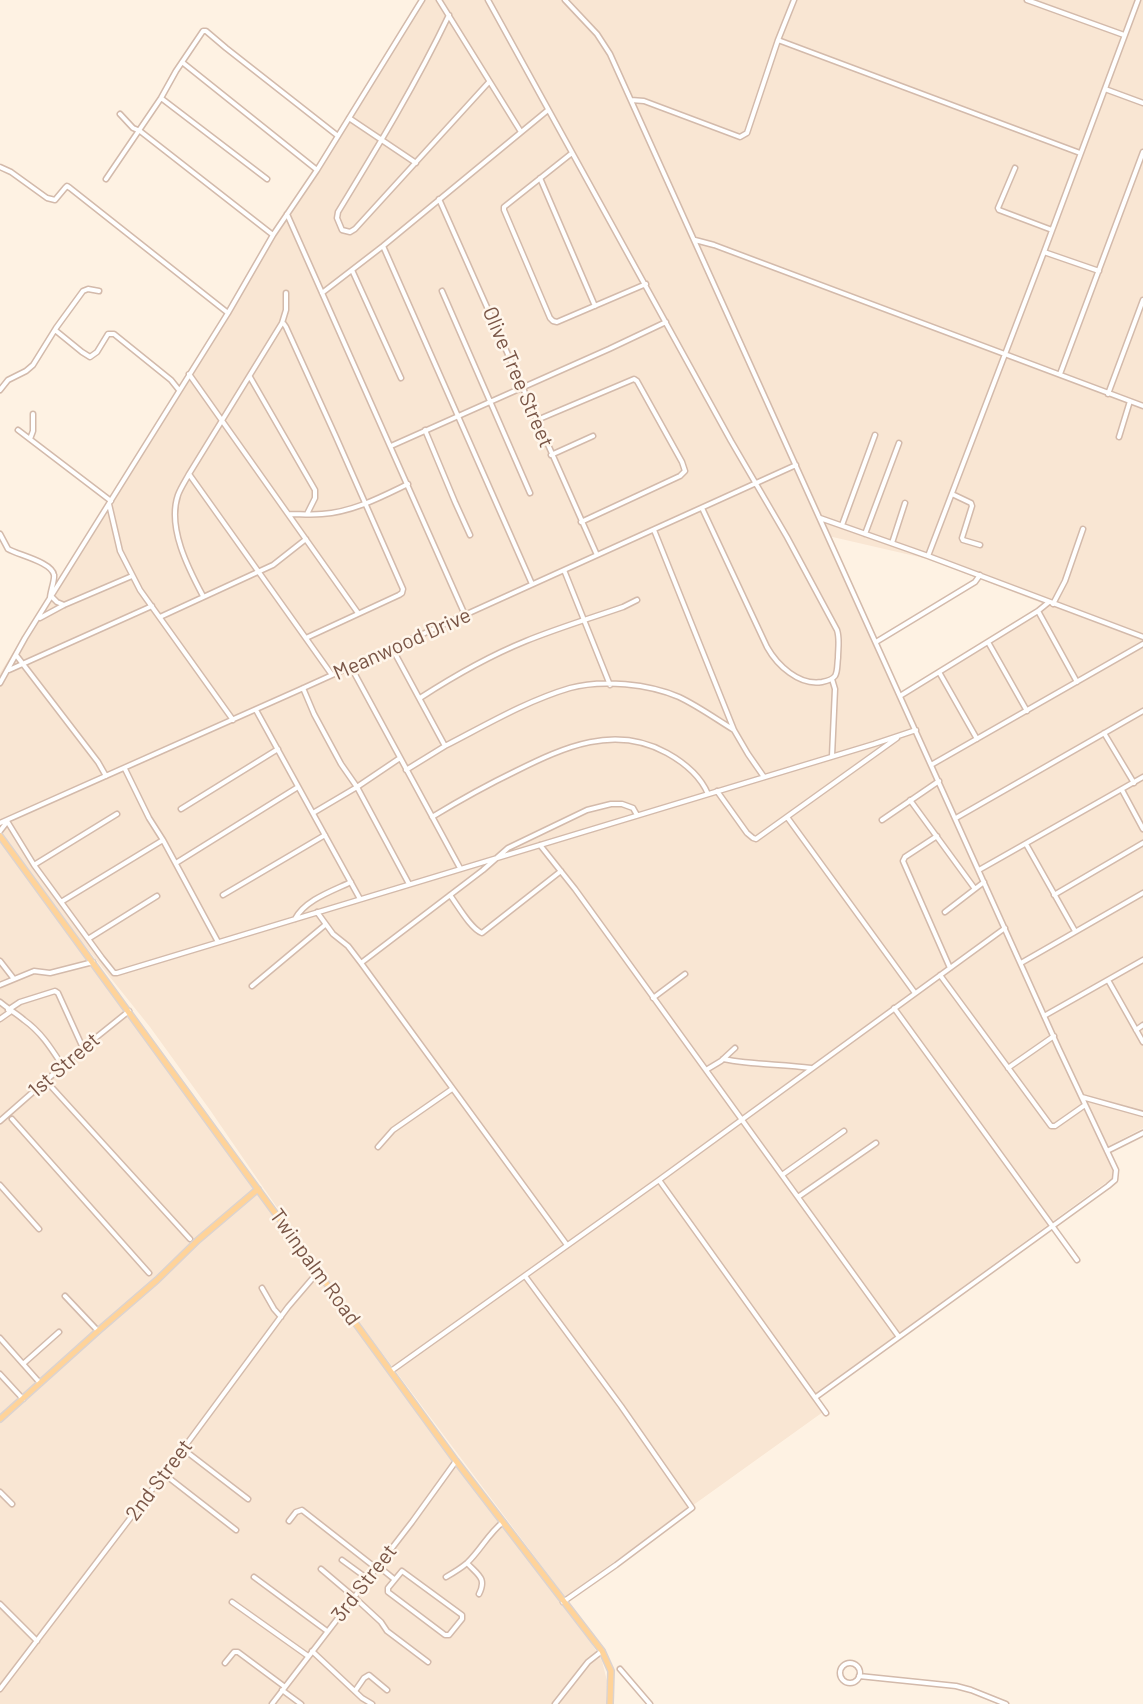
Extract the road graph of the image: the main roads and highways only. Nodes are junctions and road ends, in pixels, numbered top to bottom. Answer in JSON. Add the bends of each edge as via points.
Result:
{"nodes":[{"id":1,"x":0,"y":836,"type":"edge"},
{"id":2,"x":258,"y":1189,"type":"junction"},
{"id":3,"x":0,"y":1419,"type":"edge"},
{"id":4,"x":610,"y":1704,"type":"edge"}],
"edges":[{"from":1,"to":2,"type":"main road","name":"Twinpalm Road"},
{"from":2,"to":3,"type":"main road"},
{"from":2,"to":4,"type":"main road","name":"Twinpalm Road","via":[[456,1461],[602,1651],[610,1671]]}]}
